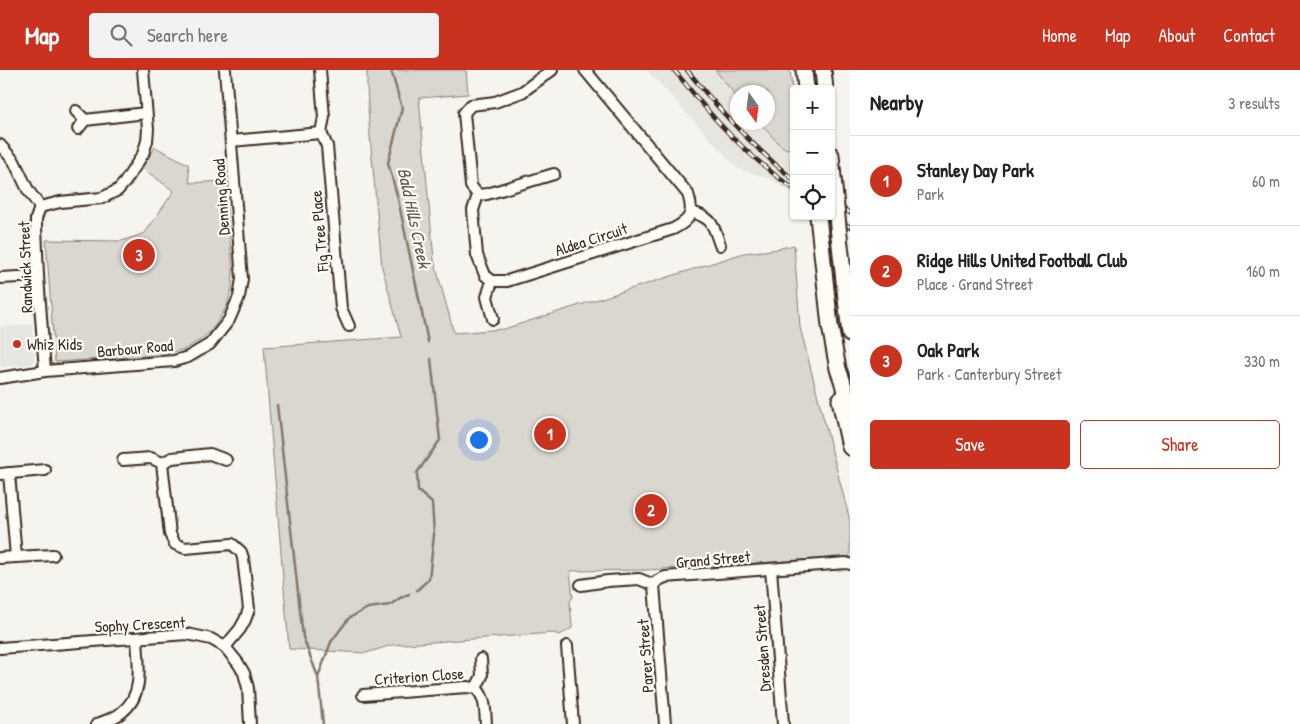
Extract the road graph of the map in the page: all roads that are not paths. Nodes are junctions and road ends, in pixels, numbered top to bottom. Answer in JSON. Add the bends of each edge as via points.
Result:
{"nodes":[{"id":1,"x":143,"y":70,"type":"edge"},
{"id":2,"x":225,"y":70,"type":"edge"},
{"id":3,"x":320,"y":70,"type":"edge"},
{"id":4,"x":552,"y":70,"type":"edge"},
{"id":5,"x":585,"y":70,"type":"edge"},
{"id":6,"x":804,"y":70,"type":"edge"},
{"id":7,"x":823,"y":70,"type":"edge"},
{"id":8,"x":806,"y":85,"type":"edge"},
{"id":9,"x":825,"y":85,"type":"edge"},
{"id":10,"x":76,"y":111,"type":"dead end"},
{"id":11,"x":146,"y":113,"type":"junction"},
{"id":12,"x":85,"y":120,"type":"junction"},
{"id":13,"x":78,"y":129,"type":"dead end"},
{"id":14,"x":321,"y":133,"type":"junction"},
{"id":15,"x":232,"y":141,"type":"junction"},
{"id":16,"x":0,"y":145,"type":"edge"},
{"id":17,"x":554,"y":174,"type":"dead end"},
{"id":18,"x":834,"y":175,"type":"edge"},
{"id":19,"x":478,"y":195,"type":"junction"},
{"id":20,"x":40,"y":207,"type":"junction"},
{"id":21,"x":691,"y":212,"type":"junction"},
{"id":22,"x":818,"y":222,"type":"edge"},
{"id":23,"x":720,"y":245,"type":"dead end"},
{"id":24,"x":38,"y":276,"type":"junction"},
{"id":25,"x":0,"y":278,"type":"edge"},
{"id":26,"x":492,"y":281,"type":"junction"},
{"id":27,"x":493,"y":319,"type":"dead end"},
{"id":28,"x":229,"y":320,"type":"joint"},
{"id":29,"x":349,"y":326,"type":"dead end"},
{"id":30,"x":850,"y":334,"type":"edge"},
{"id":31,"x":838,"y":369,"type":"junction"},
{"id":32,"x":45,"y":371,"type":"junction"},
{"id":33,"x":0,"y":378,"type":"edge"},
{"id":34,"x":850,"y":411,"type":"edge"},
{"id":35,"x":850,"y":447,"type":"edge"},
{"id":36,"x":123,"y":460,"type":"dead end"},
{"id":37,"x":226,"y":460,"type":"dead end"},
{"id":38,"x":162,"y":463,"type":"junction"},
{"id":39,"x":45,"y":470,"type":"dead end"},
{"id":40,"x":5,"y":473,"type":"edge"},
{"id":41,"x":53,"y":555,"type":"dead end"},
{"id":42,"x":16,"y":557,"type":"junction"},
{"id":43,"x":0,"y":558,"type":"edge"},
{"id":44,"x":850,"y":564,"type":"edge"},
{"id":45,"x":771,"y":569,"type":"junction"},
{"id":46,"x":581,"y":585,"type":"dead end"},
{"id":47,"x":654,"y":585,"type":"junction"},
{"id":48,"x":137,"y":638,"type":"junction"},
{"id":49,"x":225,"y":646,"type":"junction"},
{"id":50,"x":568,"y":646,"type":"dead end"},
{"id":51,"x":0,"y":648,"type":"edge"},
{"id":52,"x":481,"y":659,"type":"dead end"},
{"id":53,"x":476,"y":688,"type":"junction"},
{"id":54,"x":363,"y":695,"type":"dead end"},
{"id":55,"x":97,"y":724,"type":"edge"},
{"id":56,"x":250,"y":724,"type":"edge"},
{"id":57,"x":486,"y":724,"type":"edge"},
{"id":58,"x":573,"y":724,"type":"edge"},
{"id":59,"x":665,"y":724,"type":"edge"},
{"id":60,"x":783,"y":724,"type":"edge"}],
"edges":[{"from":1,"to":11,"type":"street"},
{"from":2,"to":15,"type":"street","name":"Denning Road"},
{"from":3,"to":14,"type":"street","via":[[324,117]]},
{"from":4,"to":19,"type":"street","via":[[522,92],[495,102],[471,105],[464,113],[471,186]]},
{"from":5,"to":21,"type":"street","via":[[688,194]]},
{"from":6,"to":8,"type":"highway"},
{"from":7,"to":9,"type":"highway"},
{"from":10,"to":12,"type":"street"},
{"from":11,"to":12,"type":"street"},
{"from":11,"to":20,"type":"street","via":[[146,148],[118,190],[102,198]]},
{"from":12,"to":13,"type":"street"},
{"from":14,"to":15,"type":"street"},
{"from":14,"to":29,"type":"street","name":"Fig Tree Place","via":[[327,146],[341,308]]},
{"from":15,"to":28,"type":"street","name":"Denning Road","via":[[242,279],[239,297]]},
{"from":16,"to":20,"type":"street","name":"Randwick Street","via":[[14,161]]},
{"from":17,"to":19,"type":"street"},
{"from":18,"to":30,"type":"highway","bridge":true},
{"from":19,"to":26,"type":"street","via":[[473,210],[478,255],[485,275]]},
{"from":20,"to":24,"type":"street","name":"Randwick Street","via":[[36,220]]},
{"from":21,"to":23,"type":"street","via":[[712,222]]},
{"from":21,"to":26,"type":"street","name":"Aldea Circuit","via":[[684,223],[673,229],[507,282]]},
{"from":22,"to":31,"type":"highway"},
{"from":24,"to":25,"type":"street"},
{"from":24,"to":32,"type":"street","name":"Randwick Street"},
{"from":26,"to":27,"type":"street","via":[[487,296]]},
{"from":28,"to":32,"type":"street","name":"Barbour Road","via":[[210,344],[174,362]]},
{"from":31,"to":34,"type":"highway"},
{"from":31,"to":35,"type":"highway","via":[[836,380]]},
{"from":32,"to":33,"type":"street","name":"Barbour Road"},
{"from":36,"to":38,"type":"street","via":[[151,458]]},
{"from":37,"to":38,"type":"street","via":[[210,454],[172,458]]},
{"from":38,"to":49,"type":"street","via":[[170,534],[175,544],[185,548],[232,544],[241,552],[249,609],[240,629]]},
{"from":39,"to":40,"type":"street"},
{"from":40,"to":42,"type":"street"},
{"from":41,"to":42,"type":"street"},
{"from":42,"to":43,"type":"street"},
{"from":44,"to":45,"type":"street","name":"Grand Street"},
{"from":45,"to":47,"type":"street","name":"Grand Street","via":[[665,577]]},
{"from":45,"to":60,"type":"street","name":"Dresden Street"},
{"from":46,"to":47,"type":"street","via":[[639,579]]},
{"from":47,"to":59,"type":"street","name":"Parer Street"},
{"from":48,"to":49,"type":"street","name":"Sophy Crescent","via":[[187,634]]},
{"from":48,"to":51,"type":"street","name":"Sophy Crescent"},
{"from":48,"to":55,"type":"street","via":[[139,682],[134,700],[122,713]]},
{"from":49,"to":56,"type":"street","via":[[244,673]]},
{"from":50,"to":58,"type":"street"},
{"from":52,"to":53,"type":"street","via":[[482,676]]},
{"from":53,"to":54,"type":"street","name":"Criterion Close"},
{"from":53,"to":57,"type":"street","via":[[485,702]]}]}
